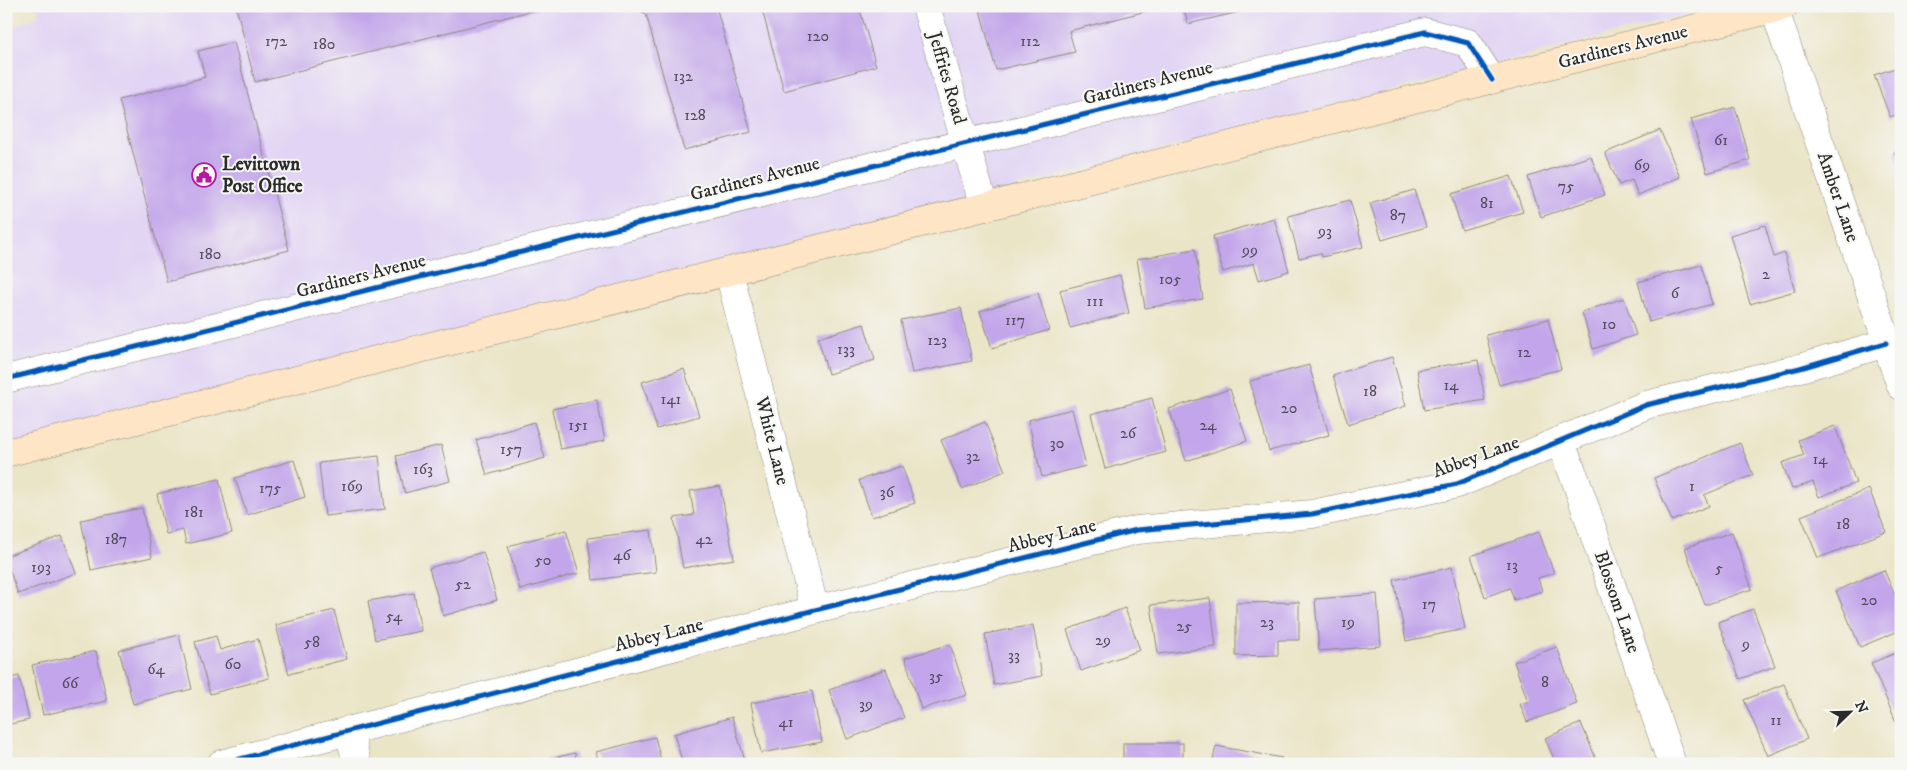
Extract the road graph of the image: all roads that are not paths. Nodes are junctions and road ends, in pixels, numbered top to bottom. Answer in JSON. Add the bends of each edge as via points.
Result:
{"nodes":[{"id":1,"x":926,"y":6,"type":"edge"},
{"id":2,"x":1779,"y":7,"type":"edge"},
{"id":3,"x":1492,"y":80,"type":"junction"},
{"id":4,"x":966,"y":143,"type":"junction"},
{"id":5,"x":984,"y":207,"type":"junction"},
{"id":6,"x":729,"y":272,"type":"junction"},
{"id":7,"x":1886,"y":343,"type":"junction"},
{"id":8,"x":6,"y":379,"type":"edge"},
{"id":9,"x":1901,"y":386,"type":"edge"},
{"id":10,"x":1560,"y":441,"type":"junction"},
{"id":11,"x":6,"y":453,"type":"edge"},
{"id":12,"x":815,"y":610,"type":"junction"},
{"id":13,"x":349,"y":730,"type":"junction"},
{"id":14,"x":221,"y":764,"type":"edge"},
{"id":15,"x":357,"y":764,"type":"edge"},
{"id":16,"x":1672,"y":764,"type":"edge"}],
"edges":[{"from":1,"to":4,"type":"street","name":"Jeffries Road"},
{"from":2,"to":3,"type":"main road","name":"Gardiners Avenue"},
{"from":2,"to":7,"type":"street","name":"Amber Lane"},
{"from":3,"to":4,"type":"street","name":"Gardiners Avenue","via":[[1468,43],[1425,32]]},
{"from":3,"to":5,"type":"main road","name":"Gardiners Avenue"},
{"from":4,"to":5,"type":"street","name":"Jeffries Road"},
{"from":4,"to":8,"type":"street","name":"Gardiners Avenue"},
{"from":5,"to":6,"type":"main road","name":"Gardiners Avenue"},
{"from":6,"to":11,"type":"main road","name":"Gardiners Avenue"},
{"from":6,"to":12,"type":"street","name":"White Lane"},
{"from":7,"to":9,"type":"street","name":"Amber Lane"},
{"from":7,"to":10,"type":"street","name":"Abbey Lane","via":[[1800,368],[1646,405]]},
{"from":10,"to":12,"type":"street","name":"Abbey Lane","via":[[1457,484],[1312,514],[1137,530]]},
{"from":10,"to":16,"type":"street","name":"Blossom Lane"},
{"from":12,"to":13,"type":"street","name":"Abbey Lane"},
{"from":13,"to":14,"type":"street","name":"Abbey Lane"},
{"from":13,"to":15,"type":"street"}]}
